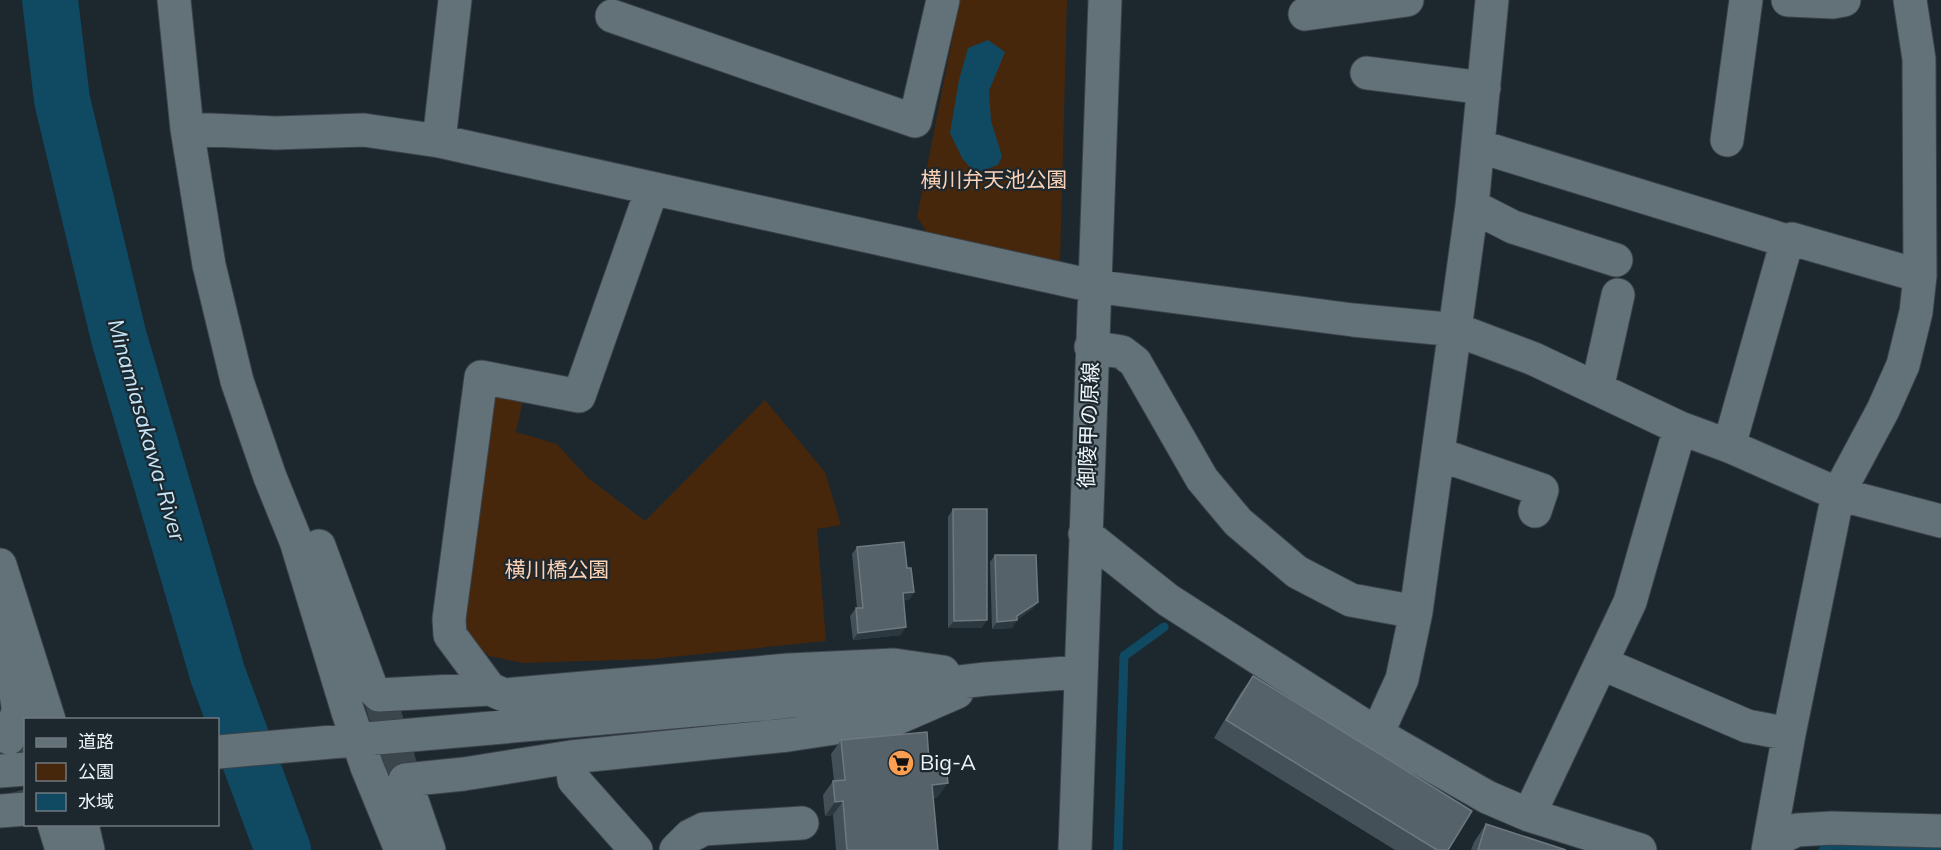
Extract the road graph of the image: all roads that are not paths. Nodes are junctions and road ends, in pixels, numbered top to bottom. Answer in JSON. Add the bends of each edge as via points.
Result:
{"nodes":[{"id":1,"x":174,"y":0,"type":"edge"},
{"id":2,"x":455,"y":0,"type":"edge"},
{"id":3,"x":943,"y":0,"type":"edge"},
{"id":4,"x":1104,"y":0,"type":"edge"},
{"id":5,"x":1407,"y":0,"type":"edge"},
{"id":6,"x":1492,"y":0,"type":"edge"},
{"id":7,"x":1746,"y":0,"type":"edge"},
{"id":8,"x":1788,"y":0,"type":"edge"},
{"id":9,"x":1844,"y":0,"type":"edge"},
{"id":10,"x":1910,"y":0,"type":"edge"},
{"id":11,"x":1305,"y":14,"type":"dead end"},
{"id":12,"x":612,"y":16,"type":"dead end"},
{"id":13,"x":1367,"y":73,"type":"dead end"},
{"id":14,"x":1484,"y":88,"type":"junction"},
{"id":15,"x":187,"y":129,"type":"junction"},
{"id":16,"x":1727,"y":140,"type":"dead end"},
{"id":17,"x":439,"y":141,"type":"junction"},
{"id":18,"x":1478,"y":146,"type":"junction"},
{"id":19,"x":652,"y":189,"type":"junction"},
{"id":20,"x":1472,"y":206,"type":"junction"},
{"id":21,"x":1787,"y":241,"type":"junction"},
{"id":22,"x":1616,"y":260,"type":"dead end"},
{"id":23,"x":1920,"y":276,"type":"junction"},
{"id":24,"x":1093,"y":286,"type":"junction"},
{"id":25,"x":1618,"y":295,"type":"dead end"},
{"id":26,"x":1456,"y":330,"type":"junction"},
{"id":27,"x":1092,"y":347,"type":"junction"},
{"id":28,"x":1597,"y":389,"type":"junction"},
{"id":29,"x":1680,"y":428,"type":"junction"},
{"id":30,"x":1729,"y":446,"type":"junction"},
{"id":31,"x":1438,"y":454,"type":"junction"},
{"id":32,"x":270,"y":477,"type":"junction"},
{"id":33,"x":1838,"y":494,"type":"junction"},
{"id":34,"x":1535,"y":511,"type":"dead end"},
{"id":35,"x":1941,"y":521,"type":"edge"},
{"id":36,"x":1085,"y":534,"type":"junction"},
{"id":37,"x":0,"y":565,"type":"edge"},
{"id":38,"x":1416,"y":612,"type":"junction"},
{"id":39,"x":0,"y":634,"type":"edge"},
{"id":40,"x":1601,"y":663,"type":"junction"},
{"id":41,"x":1080,"y":672,"type":"junction"},
{"id":42,"x":986,"y":679,"type":"junction"},
{"id":43,"x":490,"y":689,"type":"junction"},
{"id":44,"x":48,"y":717,"type":"edge"},
{"id":45,"x":6,"y":732,"type":"tunnel mouth"},
{"id":46,"x":1377,"y":734,"type":"junction"},
{"id":47,"x":1789,"y":734,"type":"junction"},
{"id":48,"x":352,"y":740,"type":"junction"},
{"id":49,"x":219,"y":752,"type":"edge"},
{"id":50,"x":571,"y":757,"type":"junction"},
{"id":51,"x":24,"y":769,"type":"edge"},
{"id":52,"x":0,"y":771,"type":"edge"},
{"id":53,"x":24,"y":809,"type":"edge"},
{"id":54,"x":0,"y":811,"type":"edge"},
{"id":55,"x":1529,"y":815,"type":"junction"},
{"id":56,"x":802,"y":823,"type":"dead end"},
{"id":57,"x":54,"y":826,"type":"edge"},
{"id":58,"x":82,"y":826,"type":"edge"},
{"id":59,"x":1941,"y":831,"type":"edge"},
{"id":60,"x":1769,"y":846,"type":"edge"},
{"id":61,"x":62,"y":850,"type":"edge"},
{"id":62,"x":88,"y":850,"type":"edge"},
{"id":63,"x":401,"y":850,"type":"edge"},
{"id":64,"x":429,"y":850,"type":"edge"},
{"id":65,"x":636,"y":850,"type":"edge"},
{"id":66,"x":676,"y":850,"type":"edge"},
{"id":67,"x":1075,"y":850,"type":"edge"},
{"id":68,"x":1640,"y":850,"type":"edge"}],
"edges":[{"from":1,"to":15,"type":"street"},
{"from":2,"to":17,"type":"street"},
{"from":3,"to":12,"type":"street","via":[[915,121]]},
{"from":4,"to":24,"type":"street","name":"御陵甲の原線"},
{"from":5,"to":11,"type":"street"},
{"from":6,"to":14,"type":"street"},
{"from":7,"to":16,"type":"street"},
{"from":8,"to":9,"type":"street"},
{"from":10,"to":23,"type":"street","via":[[1919,59]]},
{"from":13,"to":14,"type":"street"},
{"from":14,"to":18,"type":"street"},
{"from":15,"to":17,"type":"street","via":[[276,133],[364,130]]},
{"from":15,"to":32,"type":"street","via":[[208,265],[237,381]]},
{"from":17,"to":19,"type":"street"},
{"from":18,"to":20,"type":"street"},
{"from":18,"to":21,"type":"street"},
{"from":19,"to":24,"type":"street"},
{"from":19,"to":43,"type":"street","via":[[579,396],[481,377],[449,619],[450,635]]},
{"from":20,"to":22,"type":"street","via":[[1513,227]]},
{"from":20,"to":26,"type":"street"},
{"from":21,"to":23,"type":"street","via":[[1792,239]]},
{"from":21,"to":30,"type":"street"},
{"from":23,"to":33,"type":"street","via":[[1903,365]]},
{"from":24,"to":26,"type":"street"},
{"from":24,"to":27,"type":"street","name":"御陵甲の原線"},
{"from":25,"to":28,"type":"street"},
{"from":26,"to":28,"type":"street","via":[[1534,359]]},
{"from":26,"to":31,"type":"street"},
{"from":27,"to":36,"type":"street","name":"御陵甲の原線"},
{"from":27,"to":38,"type":"street","via":[[1122,352],[1135,362],[1202,479],[1238,522],[1297,572],[1351,600]]},
{"from":28,"to":29,"type":"street"},
{"from":29,"to":30,"type":"street"},
{"from":29,"to":40,"type":"street","via":[[1630,602]]},
{"from":30,"to":33,"type":"street"},
{"from":31,"to":34,"type":"street","via":[[1542,490]]},
{"from":31,"to":38,"type":"street"},
{"from":32,"to":43,"type":"street","via":[[294,500],[314,533],[371,687],[379,695]]},
{"from":32,"to":48,"type":"street","via":[[296,541]]},
{"from":33,"to":35,"type":"street"},
{"from":33,"to":47,"type":"street"},
{"from":36,"to":41,"type":"street","name":"御陵甲の原線"},
{"from":36,"to":46,"type":"street","via":[[1168,600]]},
{"from":37,"to":44,"type":"street"},
{"from":38,"to":46,"type":"street","via":[[1402,679]]},
{"from":39,"to":45,"type":"street","via":[[18,713]]},
{"from":40,"to":47,"type":"street","via":[[1747,726]]},
{"from":40,"to":55,"type":"street"},
{"from":41,"to":42,"type":"street"},
{"from":41,"to":67,"type":"street","name":"御陵甲の原線"},
{"from":42,"to":43,"type":"street","via":[[894,665],[504,694]]},
{"from":42,"to":48,"type":"street","via":[[764,704]]},
{"from":42,"to":50,"type":"street","via":[[895,719],[789,735]]},
{"from":46,"to":55,"type":"street","via":[[1487,797]]},
{"from":47,"to":60,"type":"street"},
{"from":48,"to":49,"type":"street"},
{"from":48,"to":63,"type":"street"},
{"from":50,"to":64,"type":"street","via":[[405,780]]},
{"from":50,"to":65,"type":"street","via":[[574,780]]},
{"from":51,"to":52,"type":"street"},
{"from":53,"to":54,"type":"street"},
{"from":55,"to":68,"type":"street"},
{"from":56,"to":66,"type":"street","via":[[704,830],[690,836]]},
{"from":57,"to":61,"type":"street"},
{"from":58,"to":62,"type":"street"},
{"from":59,"to":60,"type":"street","via":[[1797,830]]}]}
